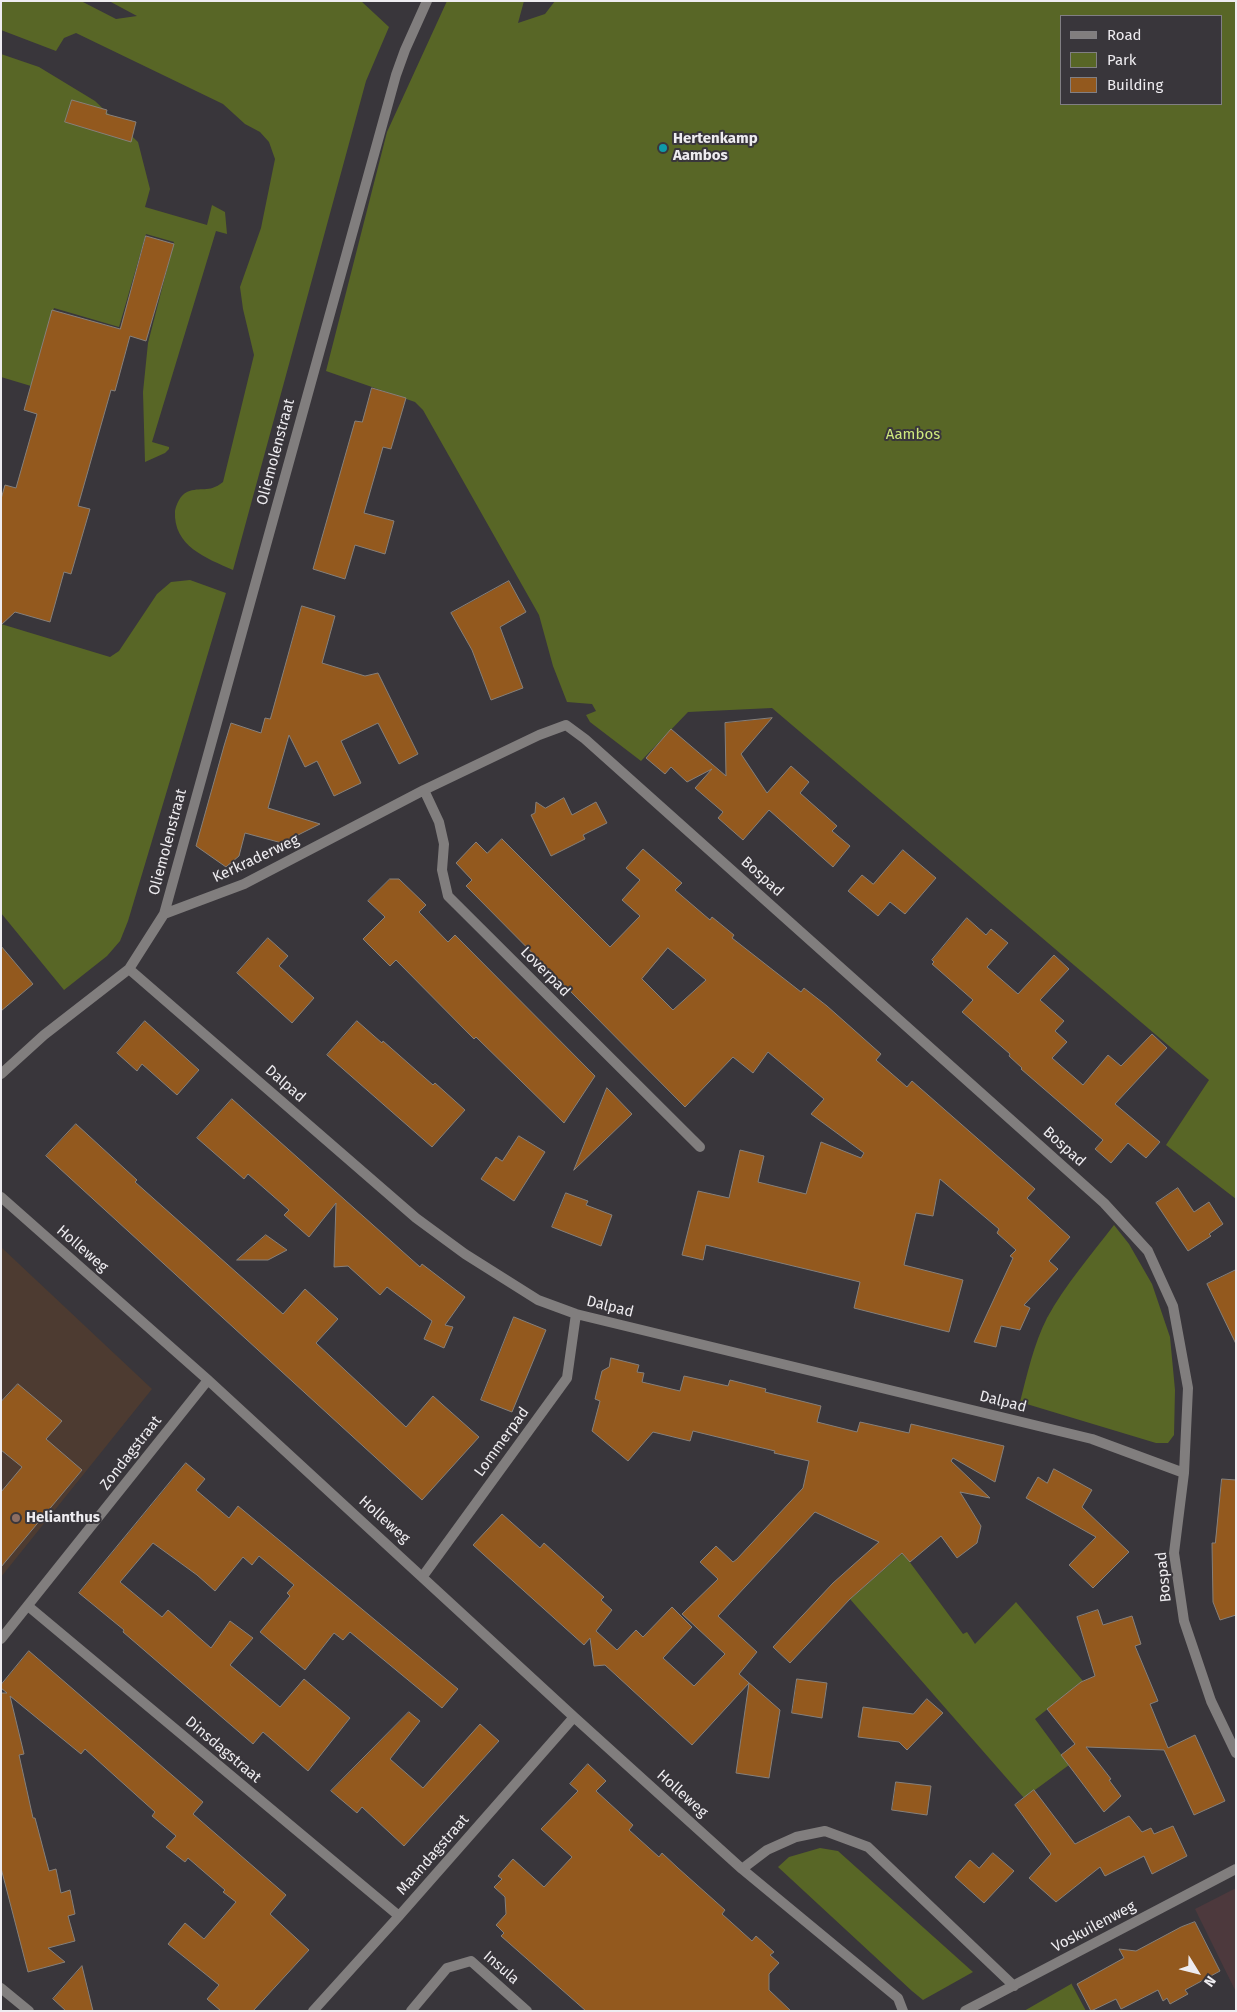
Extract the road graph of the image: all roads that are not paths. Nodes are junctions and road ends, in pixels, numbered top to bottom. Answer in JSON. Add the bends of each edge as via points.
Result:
{"nodes":[{"id":1,"x":427,"y":1,"type":"edge"},
{"id":2,"x":566,"y":725,"type":"joint"},
{"id":3,"x":424,"y":790,"type":"junction"},
{"id":4,"x":164,"y":914,"type":"junction"},
{"id":5,"x":129,"y":969,"type":"junction"},
{"id":6,"x":1,"y":1074,"type":"edge"},
{"id":7,"x":700,"y":1148,"type":"dead end"},
{"id":8,"x":1,"y":1198,"type":"edge"},
{"id":9,"x":576,"y":1314,"type":"junction"},
{"id":10,"x":208,"y":1380,"type":"junction"},
{"id":11,"x":1184,"y":1473,"type":"junction"},
{"id":12,"x":423,"y":1576,"type":"junction"},
{"id":13,"x":28,"y":1606,"type":"junction"},
{"id":14,"x":1,"y":1638,"type":"edge"},
{"id":15,"x":574,"y":1717,"type":"junction"},
{"id":16,"x":1236,"y":1753,"type":"edge"},
{"id":17,"x":742,"y":1869,"type":"junction"},
{"id":18,"x":1236,"y":1870,"type":"edge"},
{"id":19,"x":399,"y":1916,"type":"junction"},
{"id":20,"x":1014,"y":1986,"type":"junction"},
{"id":21,"x":1,"y":1988,"type":"edge"},
{"id":22,"x":29,"y":2011,"type":"edge"},
{"id":23,"x":313,"y":2011,"type":"edge"},
{"id":24,"x":411,"y":2011,"type":"edge"},
{"id":25,"x":527,"y":2011,"type":"edge"},
{"id":26,"x":902,"y":2011,"type":"edge"},
{"id":27,"x":965,"y":2011,"type":"edge"}],
"edges":[{"from":1,"to":4,"type":"street","name":"Oliemolenstraat","via":[[396,75]]},
{"from":2,"to":3,"type":"street","name":"Kerkraderweg"},
{"from":2,"to":11,"type":"street","name":"Bospad","via":[[1104,1202],[1148,1252],[1172,1306],[1188,1388]]},
{"from":3,"to":4,"type":"street","name":"Kerkraderweg","via":[[244,884]]},
{"from":3,"to":7,"type":"street","name":"Loverpad","via":[[440,822],[444,844],[442,870],[448,896]]},
{"from":4,"to":5,"type":"street"},
{"from":5,"to":6,"type":"street","via":[[44,1035]]},
{"from":5,"to":9,"type":"street","name":"Dalpad","via":[[416,1218],[465,1254],[538,1300]]},
{"from":8,"to":10,"type":"street","name":"Holleweg"},
{"from":9,"to":11,"type":"street","name":"Dalpad","via":[[1092,1439]]},
{"from":9,"to":12,"type":"street","name":"Lommerpad","via":[[567,1378]]},
{"from":10,"to":12,"type":"street","name":"Holleweg"},
{"from":10,"to":13,"type":"street","name":"Zondagstraat"},
{"from":11,"to":16,"type":"street","name":"Bospad","via":[[1174,1553],[1184,1620],[1210,1701]]},
{"from":12,"to":15,"type":"street","name":"Holleweg"},
{"from":13,"to":14,"type":"street","name":"Zondagstraat"},
{"from":13,"to":19,"type":"street","name":"Dinsdagstraat"},
{"from":15,"to":17,"type":"street","name":"Holleweg"},
{"from":15,"to":19,"type":"street","name":"Maandagstraat"},
{"from":17,"to":20,"type":"street","via":[[767,1850],[796,1837],[825,1831],[868,1846]]},
{"from":17,"to":26,"type":"street","name":"Holleweg","via":[[898,1998]]},
{"from":18,"to":20,"type":"street","name":"Voskuilenweg"},
{"from":19,"to":23,"type":"street","name":"Maandagstraat"},
{"from":20,"to":27,"type":"street","name":"Voskuilenweg"},
{"from":21,"to":22,"type":"street"},
{"from":24,"to":25,"type":"street","name":"Insula","via":[[447,1968],[471,1961]]}]}
